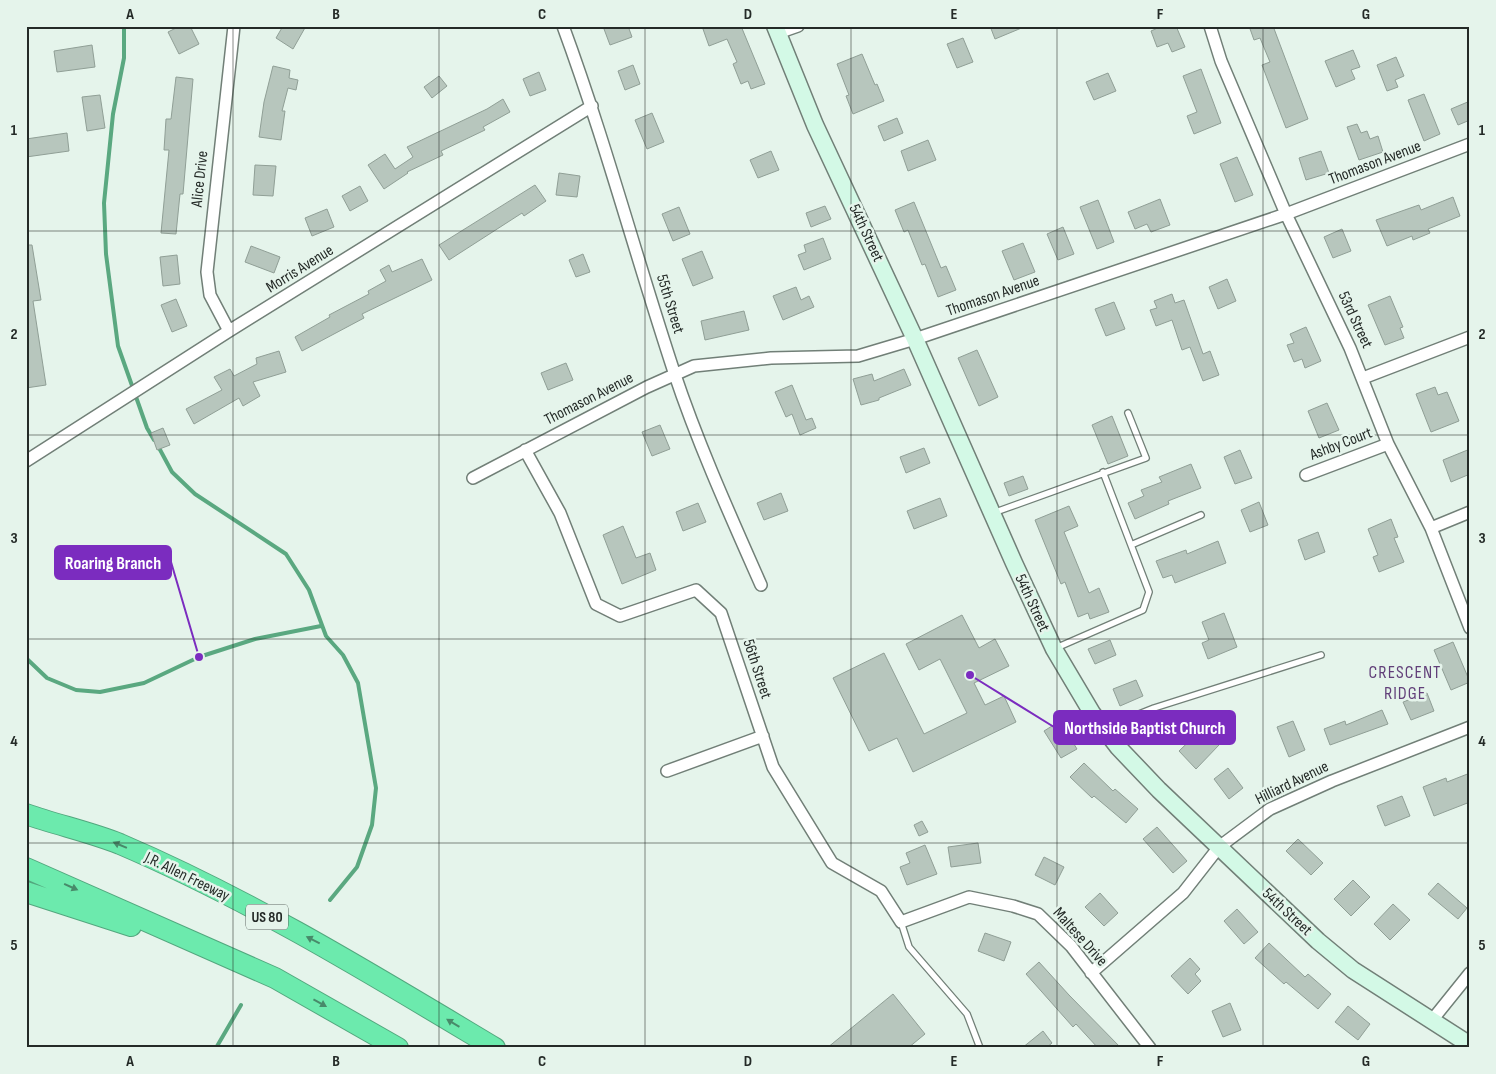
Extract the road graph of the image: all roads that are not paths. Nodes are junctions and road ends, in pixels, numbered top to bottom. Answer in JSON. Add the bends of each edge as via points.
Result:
{"nodes":[{"id":1,"x":234,"y":26,"type":"edge"},
{"id":2,"x":563,"y":26,"type":"edge"},
{"id":3,"x":798,"y":26,"type":"edge"},
{"id":4,"x":1210,"y":26,"type":"edge"},
{"id":5,"x":777,"y":30,"type":"edge"},
{"id":6,"x":592,"y":106,"type":"junction"},
{"id":7,"x":1470,"y":144,"type":"edge"},
{"id":8,"x":1286,"y":214,"type":"junction"},
{"id":9,"x":229,"y":331,"type":"junction"},
{"id":10,"x":1470,"y":337,"type":"edge"},
{"id":11,"x":915,"y":339,"type":"junction"},
{"id":12,"x":674,"y":373,"type":"junction"},
{"id":13,"x":1363,"y":378,"type":"junction"},
{"id":14,"x":1128,"y":414,"type":"dead end"},
{"id":15,"x":1388,"y":444,"type":"junction"},
{"id":16,"x":525,"y":450,"type":"junction"},
{"id":17,"x":26,"y":461,"type":"edge"},
{"id":18,"x":1103,"y":472,"type":"junction"},
{"id":19,"x":1306,"y":475,"type":"dead end"},
{"id":20,"x":472,"y":478,"type":"dead end"},
{"id":21,"x":1470,"y":512,"type":"edge"},
{"id":22,"x":992,"y":513,"type":"junction"},
{"id":23,"x":1201,"y":516,"type":"dead end"},
{"id":24,"x":1431,"y":528,"type":"junction"},
{"id":25,"x":1131,"y":545,"type":"junction"},
{"id":26,"x":761,"y":585,"type":"dead end"},
{"id":27,"x":1470,"y":628,"type":"edge"},
{"id":28,"x":1054,"y":649,"type":"junction"},
{"id":29,"x":1321,"y":654,"type":"dead end"},
{"id":30,"x":1470,"y":726,"type":"edge"},
{"id":31,"x":1106,"y":731,"type":"junction"},
{"id":32,"x":763,"y":736,"type":"junction"},
{"id":33,"x":667,"y":770,"type":"dead end"},
{"id":34,"x":26,"y":814,"type":"edge"},
{"id":35,"x":1219,"y":848,"type":"junction"},
{"id":36,"x":26,"y":868,"type":"edge"},
{"id":37,"x":26,"y":892,"type":"edge"},
{"id":38,"x":901,"y":922,"type":"junction"},
{"id":39,"x":230,"y":958,"type":"junction"},
{"id":40,"x":1470,"y":972,"type":"edge"},
{"id":41,"x":1091,"y":973,"type":"junction"},
{"id":42,"x":1432,"y":1019,"type":"junction"},
{"id":43,"x":1470,"y":1045,"type":"edge"},
{"id":44,"x":398,"y":1048,"type":"edge"},
{"id":45,"x":495,"y":1048,"type":"edge"},
{"id":46,"x":980,"y":1048,"type":"edge"},
{"id":47,"x":1150,"y":1048,"type":"edge"}],
"edges":[{"from":1,"to":9,"type":"street","name":"Alice Drive","via":[[207,272],[210,295]]},
{"from":2,"to":6,"type":"street","name":"55th Street"},
{"from":3,"to":5,"type":"street"},
{"from":4,"to":8,"type":"street","name":"53rd Street","via":[[1221,61]]},
{"from":5,"to":11,"type":"main road","name":"54th Street","via":[[816,125]]},
{"from":6,"to":9,"type":"street","name":"Morris Avenue"},
{"from":6,"to":12,"type":"street","name":"55th Street"},
{"from":7,"to":8,"type":"street","name":"Thomason Avenue"},
{"from":8,"to":11,"type":"street","name":"Thomason Avenue"},
{"from":8,"to":13,"type":"street","name":"53rd Street"},
{"from":9,"to":17,"type":"street","name":"Morris Avenue"},
{"from":10,"to":13,"type":"street"},
{"from":11,"to":12,"type":"street","name":"Thomason Avenue","via":[[858,356],[761,359],[694,366]]},
{"from":11,"to":22,"type":"main road","name":"54th Street"},
{"from":12,"to":16,"type":"street","name":"Thomason Avenue"},
{"from":12,"to":26,"type":"street","name":"55th Street","via":[[726,507]]},
{"from":13,"to":15,"type":"street","name":"53rd Street"},
{"from":14,"to":18,"type":"lane","via":[[1146,458]]},
{"from":15,"to":19,"type":"street","name":"Ashby Court"},
{"from":15,"to":24,"type":"street","name":"53rd Street"},
{"from":16,"to":20,"type":"street","name":"Thomason Avenue"},
{"from":16,"to":32,"type":"street","name":"56th Street","via":[[560,514],[596,604],[620,616],[696,590],[722,613]]},
{"from":18,"to":22,"type":"lane"},
{"from":18,"to":25,"type":"lane"},
{"from":21,"to":24,"type":"street"},
{"from":22,"to":28,"type":"main road","name":"54th Street"},
{"from":23,"to":25,"type":"lane"},
{"from":24,"to":27,"type":"street","name":"53rd Street"},
{"from":25,"to":28,"type":"lane","via":[[1149,592],[1143,610]]},
{"from":28,"to":31,"type":"main road","name":"54th Street"},
{"from":29,"to":31,"type":"lane","via":[[1154,708]]},
{"from":30,"to":35,"type":"street","name":"Hilliard Avenue","via":[[1270,809]]},
{"from":31,"to":35,"type":"main road","name":"54th Street"},
{"from":32,"to":33,"type":"street"},
{"from":32,"to":38,"type":"street","name":"56th Street","via":[[773,767],[832,863],[880,891]]},
{"from":45,"to":34,"type":"highway","name":"J.R. Allen Freeway","number":"US 80","one_way":true,"via":[[325,946],[201,884],[119,844]]},
{"from":35,"to":41,"type":"street","name":"Hilliard Avenue","via":[[1183,893]]},
{"from":35,"to":42,"type":"main road","name":"54th Street","via":[[1318,941],[1354,970]]},
{"from":36,"to":39,"type":"highway","one_way":true},
{"from":37,"to":39,"type":"highway"},
{"from":38,"to":41,"type":"street","name":"Maltese Drive","via":[[969,897],[1013,906],[1038,914],[1071,946]]},
{"from":38,"to":46,"type":"lane","via":[[909,947],[967,1014]]},
{"from":39,"to":44,"type":"highway","one_way":true,"via":[[275,978]]},
{"from":40,"to":42,"type":"street"},
{"from":41,"to":47,"type":"street","name":"Maltese Drive"},
{"from":42,"to":43,"type":"main road","name":"54th Street"}]}
